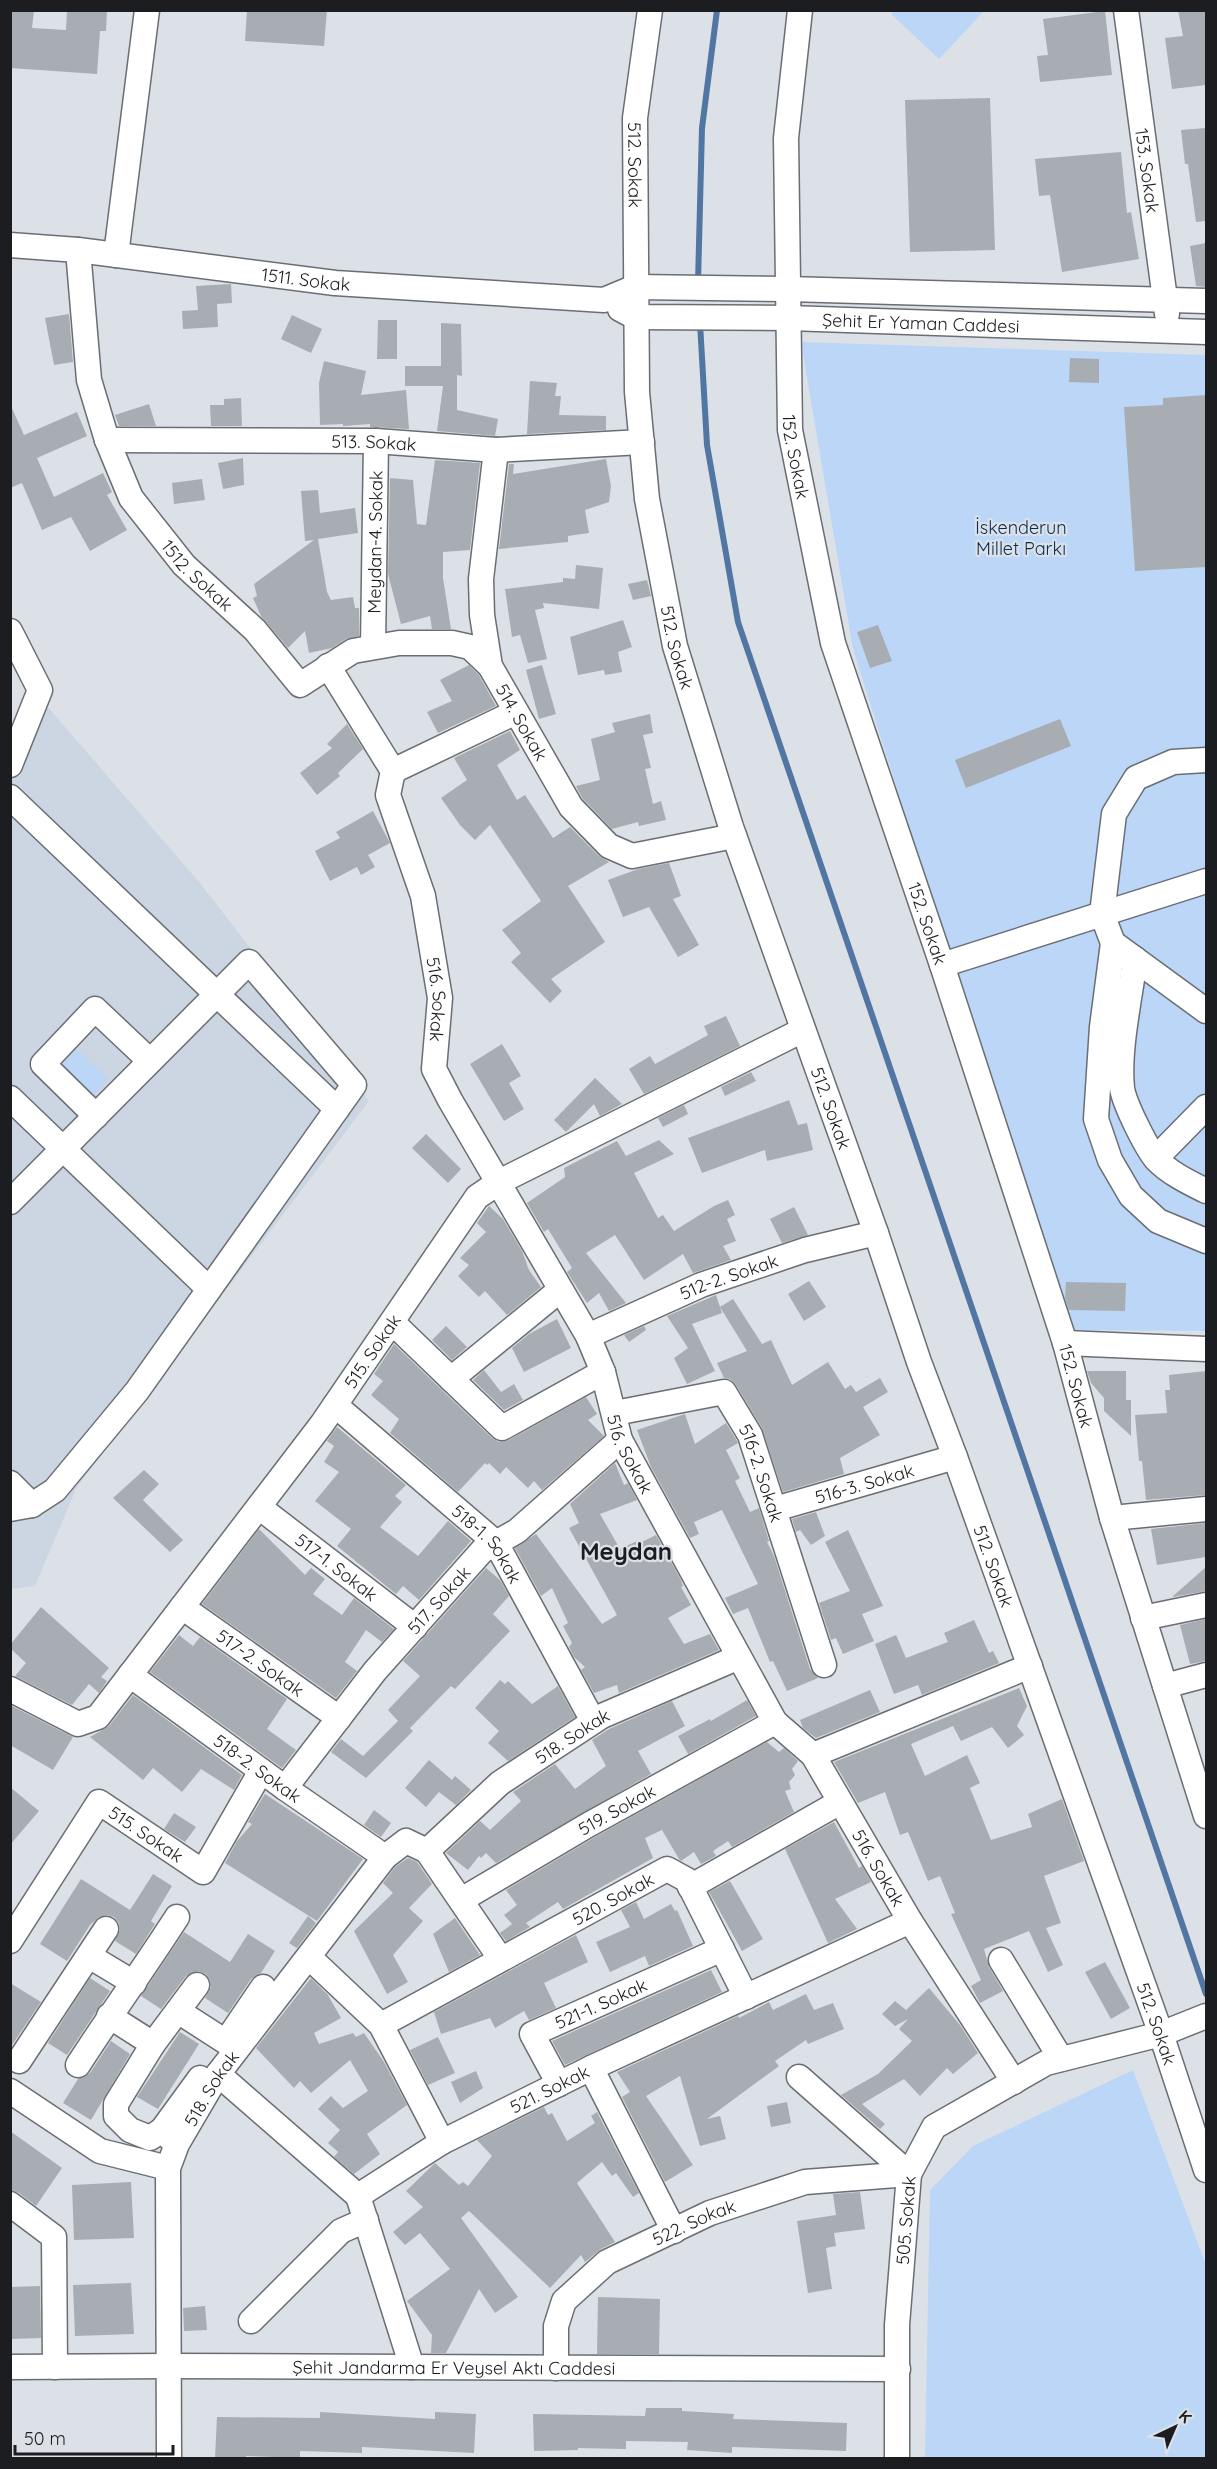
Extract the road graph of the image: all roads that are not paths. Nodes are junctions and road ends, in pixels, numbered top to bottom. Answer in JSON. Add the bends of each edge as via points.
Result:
{"nodes":[{"id":1,"x":147,"y":10,"type":"edge"},
{"id":2,"x":650,"y":10,"type":"edge"},
{"id":3,"x":800,"y":10,"type":"edge"},
{"id":4,"x":1126,"y":10,"type":"edge"},
{"id":5,"x":10,"y":245,"type":"edge"},
{"id":6,"x":78,"y":250,"type":"junction"},
{"id":7,"x":116,"y":255,"type":"junction"},
{"id":8,"x":645,"y":288,"type":"junction"},
{"id":9,"x":777,"y":289,"type":"junction"},
{"id":10,"x":604,"y":300,"type":"junction"},
{"id":11,"x":1165,"y":300,"type":"junction"},
{"id":12,"x":1206,"y":301,"type":"edge"},
{"id":13,"x":645,"y":317,"type":"junction"},
{"id":14,"x":778,"y":318,"type":"junction"},
{"id":15,"x":1169,"y":331,"type":"junction"},
{"id":16,"x":1206,"y":332,"type":"edge"},
{"id":17,"x":107,"y":440,"type":"junction"},
{"id":18,"x":376,"y":441,"type":"junction"},
{"id":19,"x":642,"y":442,"type":"junction"},
{"id":20,"x":496,"y":450,"type":"junction"},
{"id":21,"x":10,"y":631,"type":"edge"},
{"id":22,"x":373,"y":646,"type":"junction"},
{"id":23,"x":328,"y":666,"type":"junction"},
{"id":24,"x":490,"y":666,"type":"junction"},
{"id":25,"x":516,"y":712,"type":"junction"},
{"id":26,"x":1206,"y":760,"type":"edge"},
{"id":27,"x":10,"y":765,"type":"edge"},
{"id":28,"x":393,"y":771,"type":"junction"},
{"id":29,"x":10,"y":797,"type":"edge"},
{"id":30,"x":734,"y":836,"type":"junction"},
{"id":31,"x":1206,"y":881,"type":"edge"},
{"id":32,"x":1102,"y":914,"type":"junction"},
{"id":33,"x":1113,"y":943,"type":"junction"},
{"id":34,"x":1135,"y":959,"type":"junction"},
{"id":35,"x":942,"y":965,"type":"junction"},
{"id":36,"x":217,"y":994,"type":"junction"},
{"id":37,"x":1206,"y":1011,"type":"edge"},
{"id":38,"x":803,"y":1030,"type":"junction"},
{"id":39,"x":150,"y":1061,"type":"junction"},
{"id":40,"x":10,"y":1098,"type":"edge"},
{"id":41,"x":1206,"y":1107,"type":"edge"},
{"id":42,"x":337,"y":1109,"type":"junction"},
{"id":43,"x":96,"y":1116,"type":"junction"},
{"id":44,"x":63,"y":1149,"type":"junction"},
{"id":45,"x":1156,"y":1158,"type":"junction"},
{"id":46,"x":499,"y":1182,"type":"junction"},
{"id":47,"x":1206,"y":1191,"type":"edge"},
{"id":48,"x":10,"y":1202,"type":"edge"},
{"id":49,"x":876,"y":1233,"type":"junction"},
{"id":50,"x":1206,"y":1240,"type":"edge"},
{"id":51,"x":209,"y":1288,"type":"junction"},
{"id":52,"x":560,"y":1290,"type":"junction"},
{"id":53,"x":392,"y":1322,"type":"junction"},
{"id":54,"x":588,"y":1336,"type":"junction"},
{"id":55,"x":1065,"y":1343,"type":"junction"},
{"id":56,"x":1206,"y":1348,"type":"edge"},
{"id":57,"x":603,"y":1372,"type":"junction"},
{"id":58,"x":451,"y":1379,"type":"junction"},
{"id":59,"x":335,"y":1405,"type":"junction"},
{"id":60,"x":615,"y":1413,"type":"junction"},
{"id":61,"x":620,"y":1440,"type":"junction"},
{"id":62,"x":955,"y":1457,"type":"junction"},
{"id":63,"x":10,"y":1483,"type":"edge"},
{"id":64,"x":21,"y":1507,"type":"edge"},
{"id":65,"x":259,"y":1507,"type":"junction"},
{"id":66,"x":775,"y":1509,"type":"junction"},
{"id":67,"x":1206,"y":1509,"type":"edge"},
{"id":68,"x":1112,"y":1518,"type":"junction"},
{"id":69,"x":496,"y":1543,"type":"junction"},
{"id":70,"x":1206,"y":1605,"type":"edge"},
{"id":71,"x":183,"y":1607,"type":"junction"},
{"id":72,"x":1143,"y":1618,"type":"junction"},
{"id":73,"x":415,"y":1626,"type":"junction"},
{"id":74,"x":739,"y":1657,"type":"junction"},
{"id":75,"x":824,"y":1665,"type":"dead end"},
{"id":76,"x":1030,"y":1666,"type":"junction"},
{"id":77,"x":130,"y":1675,"type":"junction"},
{"id":78,"x":1206,"y":1675,"type":"edge"},
{"id":79,"x":1165,"y":1686,"type":"junction"},
{"id":80,"x":10,"y":1689,"type":"edge"},
{"id":81,"x":339,"y":1718,"type":"junction"},
{"id":82,"x":593,"y":1721,"type":"junction"},
{"id":83,"x":775,"y":1722,"type":"junction"},
{"id":84,"x":813,"y":1755,"type":"junction"},
{"id":85,"x":1198,"y":1762,"type":"edge"},
{"id":86,"x":261,"y":1771,"type":"junction"},
{"id":87,"x":285,"y":1788,"type":"junction"},
{"id":88,"x":840,"y":1802,"type":"junction"},
{"id":89,"x":1206,"y":1816,"type":"edge"},
{"id":90,"x":427,"y":1851,"type":"junction"},
{"id":91,"x":385,"y":1857,"type":"junction"},
{"id":92,"x":690,"y":1887,"type":"junction"},
{"id":93,"x":461,"y":1900,"type":"junction"},
{"id":94,"x":177,"y":1917,"type":"dead end"},
{"id":95,"x":910,"y":1921,"type":"junction"},
{"id":96,"x":106,"y":1929,"type":"dead end"},
{"id":97,"x":10,"y":1941,"type":"edge"},
{"id":98,"x":722,"y":1949,"type":"junction"},
{"id":99,"x":89,"y":1956,"type":"junction"},
{"id":100,"x":310,"y":1958,"type":"junction"},
{"id":101,"x":500,"y":1958,"type":"junction"},
{"id":102,"x":1001,"y":1960,"type":"dead end"},
{"id":103,"x":134,"y":1983,"type":"junction"},
{"id":104,"x":197,"y":1985,"type":"dead end"},
{"id":105,"x":263,"y":1987,"type":"dead end"},
{"id":106,"x":746,"y":1997,"type":"junction"},
{"id":107,"x":178,"y":2011,"type":"junction"},
{"id":108,"x":109,"y":2016,"type":"junction"},
{"id":109,"x":1206,"y":2016,"type":"edge"},
{"id":110,"x":381,"y":2025,"type":"junction"},
{"id":111,"x":1161,"y":2034,"type":"junction"},
{"id":112,"x":226,"y":2042,"type":"junction"},
{"id":113,"x":153,"y":2044,"type":"junction"},
{"id":114,"x":1060,"y":2059,"type":"junction"},
{"id":115,"x":20,"y":2061,"type":"dead end"},
{"id":116,"x":78,"y":2065,"type":"dead end"},
{"id":117,"x":591,"y":2068,"type":"junction"},
{"id":118,"x":218,"y":2074,"type":"junction"},
{"id":119,"x":799,"y":2077,"type":"dead end"},
{"id":120,"x":1014,"y":2082,"type":"junction"},
{"id":121,"x":559,"y":2084,"type":"junction"},
{"id":122,"x":10,"y":2091,"type":"edge"},
{"id":123,"x":169,"y":2138,"type":"junction"},
{"id":124,"x":441,"y":2142,"type":"junction"},
{"id":125,"x":168,"y":2168,"type":"junction"},
{"id":126,"x":1206,"y":2170,"type":"edge"},
{"id":127,"x":909,"y":2174,"type":"junction"},
{"id":128,"x":358,"y":2196,"type":"junction"},
{"id":129,"x":10,"y":2204,"type":"edge"},
{"id":130,"x":366,"y":2220,"type":"junction"},
{"id":131,"x":674,"y":2231,"type":"junction"},
{"id":132,"x":251,"y":2321,"type":"dead end"},
{"id":133,"x":168,"y":2366,"type":"junction"},
{"id":134,"x":10,"y":2367,"type":"edge"},
{"id":135,"x":55,"y":2367,"type":"junction"},
{"id":136,"x":412,"y":2367,"type":"junction"},
{"id":137,"x":556,"y":2368,"type":"junction"},
{"id":138,"x":898,"y":2369,"type":"junction"},
{"id":139,"x":169,"y":2458,"type":"edge"},
{"id":140,"x":897,"y":2458,"type":"edge"}],
"edges":[{"from":1,"to":7,"type":"street"},
{"from":2,"to":8,"type":"street","name":"512. Sokak","via":[[635,118]]},
{"from":3,"to":9,"type":"street","name":"152. Sokak","via":[[786,138]]},
{"from":4,"to":11,"type":"street","name":"153. Sokak"},
{"from":5,"to":6,"type":"street","name":"1511. Sokak"},
{"from":6,"to":7,"type":"street","name":"1511. Sokak"},
{"from":6,"to":17,"type":"street","name":"1512. Sokak","via":[[89,380]]},
{"from":7,"to":10,"type":"street","name":"1511. Sokak","via":[[335,283]]},
{"from":8,"to":9,"type":"street","name":"Şehit Er Yaman Caddesi"},
{"from":8,"to":10,"type":"street","name":"1511. Sokak"},
{"from":8,"to":13,"type":"street","name":"512. Sokak"},
{"from":9,"to":11,"type":"street","name":"Şehit Er Yaman Caddesi"},
{"from":9,"to":14,"type":"street","name":"152. Sokak"},
{"from":10,"to":13,"type":"street","name":"1511. Sokak"},
{"from":11,"to":12,"type":"street","name":"Şehit Er Yaman Caddesi"},
{"from":11,"to":15,"type":"street","name":"153. Sokak"},
{"from":13,"to":14,"type":"street","name":"Şehit Er Yaman Caddesi"},
{"from":13,"to":19,"type":"street","name":"512. Sokak","via":[[637,392]]},
{"from":14,"to":15,"type":"street","name":"Şehit Er Yaman Caddesi"},
{"from":14,"to":35,"type":"street","name":"152. Sokak","via":[[790,430],[833,643]]},
{"from":15,"to":16,"type":"street","name":"Şehit Er Yaman Caddesi"},
{"from":17,"to":18,"type":"street","name":"513. Sokak"},
{"from":17,"to":23,"type":"street","name":"1512. Sokak","via":[[138,507],[184,565],[255,630],[300,685]]},
{"from":18,"to":20,"type":"street","name":"513. Sokak"},
{"from":18,"to":22,"type":"street","name":"Meydan-4. Sokak"},
{"from":19,"to":20,"type":"street","name":"513. Sokak"},
{"from":19,"to":30,"type":"street","name":"512. Sokak","via":[[647,499],[675,646]]},
{"from":20,"to":24,"type":"street","name":"514. Sokak","via":[[481,579]]},
{"from":21,"to":27,"type":"street","via":[[40,690]]},
{"from":22,"to":23,"type":"street","name":"1512. Sokak","via":[[353,651]]},
{"from":22,"to":24,"type":"street","name":"1512. Sokak","via":[[399,642],[452,643],[470,647]]},
{"from":23,"to":28,"type":"street"},
{"from":24,"to":25,"type":"street","name":"514. Sokak"},
{"from":25,"to":28,"type":"street"},
{"from":25,"to":30,"type":"street","name":"514. Sokak","via":[[571,807],[609,846],[632,856]]},
{"from":26,"to":32,"type":"street","via":[[1173,762],[1136,778],[1114,814]]},
{"from":28,"to":46,"type":"street","name":"516. Sokak","via":[[388,795],[423,896],[440,998],[434,1070]]},
{"from":29,"to":36,"type":"street"},
{"from":30,"to":38,"type":"street","name":"512. Sokak"},
{"from":31,"to":32,"type":"street"},
{"from":32,"to":33,"type":"street"},
{"from":32,"to":35,"type":"street"},
{"from":33,"to":34,"type":"street"},
{"from":33,"to":50,"type":"street","via":[[1096,1119],[1110,1160],[1131,1196],[1158,1221]]},
{"from":34,"to":37,"type":"street"},
{"from":34,"to":45,"type":"street","via":[[1122,1090]]},
{"from":35,"to":55,"type":"street","name":"152. Sokak"},
{"from":36,"to":39,"type":"street"},
{"from":36,"to":42,"type":"street"},
{"from":36,"to":42,"type":"street","via":[[249,962],[354,1085]]},
{"from":38,"to":46,"type":"street","name":"515. Sokak"},
{"from":38,"to":49,"type":"street","name":"512. Sokak"},
{"from":39,"to":43,"type":"street"},
{"from":39,"to":43,"type":"street","via":[[95,1009],[43,1064]]},
{"from":40,"to":44,"type":"street"},
{"from":41,"to":45,"type":"street"},
{"from":42,"to":51,"type":"street"},
{"from":43,"to":44,"type":"street"},
{"from":44,"to":48,"type":"street"},
{"from":44,"to":51,"type":"street"},
{"from":45,"to":47,"type":"street"},
{"from":46,"to":52,"type":"street","name":"516. Sokak"},
{"from":46,"to":53,"type":"street","name":"515. Sokak","via":[[477,1197]]},
{"from":49,"to":54,"type":"street","name":"512-2. Sokak","via":[[805,1250],[701,1285]]},
{"from":49,"to":62,"type":"street","name":"512. Sokak"},
{"from":51,"to":64,"type":"street","via":[[130,1400],[55,1490]]},
{"from":52,"to":54,"type":"street","name":"516. Sokak"},
{"from":52,"to":58,"type":"street"},
{"from":53,"to":58,"type":"street"},
{"from":53,"to":59,"type":"street","name":"515. Sokak"},
{"from":54,"to":57,"type":"street","name":"516. Sokak"},
{"from":55,"to":56,"type":"street"},
{"from":55,"to":68,"type":"street","name":"152. Sokak"},
{"from":57,"to":58,"type":"street","via":[[502,1428]]},
{"from":57,"to":60,"type":"street","name":"516. Sokak"},
{"from":59,"to":65,"type":"street","name":"515. Sokak"},
{"from":59,"to":69,"type":"street","name":"518-1. Sokak"},
{"from":60,"to":61,"type":"street","name":"516. Sokak"},
{"from":60,"to":66,"type":"street","name":"516-2. Sokak","via":[[724,1392],[750,1435]]},
{"from":61,"to":69,"type":"street","name":"517. Sokak","via":[[517,1531]]},
{"from":61,"to":74,"type":"street","name":"516. Sokak"},
{"from":62,"to":66,"type":"street","name":"516-3. Sokak"},
{"from":62,"to":76,"type":"street","name":"512. Sokak"},
{"from":63,"to":64,"type":"street"},
{"from":65,"to":71,"type":"street","name":"515. Sokak"},
{"from":65,"to":73,"type":"street","name":"517-1. Sokak"},
{"from":66,"to":75,"type":"street","name":"516-2. Sokak"},
{"from":67,"to":68,"type":"street"},
{"from":68,"to":72,"type":"street","name":"152. Sokak"},
{"from":69,"to":73,"type":"street","name":"517. Sokak","via":[[482,1551]]},
{"from":69,"to":82,"type":"street","name":"518-1. Sokak"},
{"from":70,"to":72,"type":"street"},
{"from":71,"to":77,"type":"street","name":"515. Sokak"},
{"from":71,"to":81,"type":"street","name":"517-2. Sokak"},
{"from":72,"to":79,"type":"street","name":"152. Sokak"},
{"from":73,"to":81,"type":"street","name":"517. Sokak"},
{"from":74,"to":82,"type":"street","name":"518. Sokak"},
{"from":74,"to":83,"type":"street","name":"516. Sokak"},
{"from":76,"to":84,"type":"street"},
{"from":76,"to":111,"type":"street","name":"512. Sokak"},
{"from":77,"to":80,"type":"street","name":"515. Sokak","via":[[98,1717],[78,1724]]},
{"from":77,"to":86,"type":"street","name":"518-2. Sokak"},
{"from":78,"to":79,"type":"street"},
{"from":79,"to":85,"type":"street","name":"152. Sokak"},
{"from":81,"to":87,"type":"street","name":"517. Sokak"},
{"from":82,"to":90,"type":"street","name":"518. Sokak","via":[[500,1783]]},
{"from":83,"to":84,"type":"street","name":"516. Sokak"},
{"from":83,"to":93,"type":"street","name":"519. Sokak"},
{"from":84,"to":88,"type":"street","name":"516. Sokak"},
{"from":85,"to":89,"type":"street","name":"152. Sokak"},
{"from":86,"to":87,"type":"street","name":"518-2. Sokak"},
{"from":86,"to":97,"type":"street","name":"515. Sokak","via":[[203,1872],[99,1802]]},
{"from":87,"to":91,"type":"street","name":"518-2. Sokak"},
{"from":88,"to":92,"type":"street"},
{"from":88,"to":95,"type":"street","name":"516. Sokak"},
{"from":90,"to":91,"type":"street","name":"518. Sokak","via":[[406,1840]]},
{"from":90,"to":93,"type":"street"},
{"from":91,"to":100,"type":"street","name":"518. Sokak"},
{"from":92,"to":98,"type":"street"},
{"from":92,"to":101,"type":"street","name":"520. Sokak","via":[[687,1880],[667,1869]]},
{"from":93,"to":101,"type":"street"},
{"from":94,"to":103,"type":"street"},
{"from":95,"to":106,"type":"street","name":"521. Sokak"},
{"from":95,"to":120,"type":"street","name":"516. Sokak"},
{"from":96,"to":99,"type":"street"},
{"from":98,"to":106,"type":"street"},
{"from":98,"to":121,"type":"street","name":"521-1. Sokak","via":[[532,2034]]},
{"from":99,"to":103,"type":"street"},
{"from":99,"to":115,"type":"street"},
{"from":100,"to":110,"type":"street"},
{"from":100,"to":118,"type":"street","name":"518. Sokak"},
{"from":101,"to":110,"type":"street","name":"520. Sokak"},
{"from":102,"to":114,"type":"street"},
{"from":103,"to":108,"type":"street"},
{"from":104,"to":107,"type":"street"},
{"from":105,"to":112,"type":"street"},
{"from":106,"to":117,"type":"street","name":"521. Sokak"},
{"from":107,"to":112,"type":"street"},
{"from":107,"to":113,"type":"street"},
{"from":108,"to":113,"type":"street"},
{"from":108,"to":116,"type":"street"},
{"from":109,"to":111,"type":"street","name":"505. Sokak"},
{"from":110,"to":124,"type":"street"},
{"from":111,"to":114,"type":"street","name":"505. Sokak"},
{"from":111,"to":126,"type":"street","name":"512. Sokak"},
{"from":112,"to":123,"type":"street"},
{"from":113,"to":123,"type":"street","via":[[116,2104],[116,2116],[130,2130],[150,2138]]},
{"from":114,"to":120,"type":"street","name":"505. Sokak"},
{"from":117,"to":121,"type":"street","name":"521. Sokak"},
{"from":117,"to":131,"type":"street"},
{"from":118,"to":123,"type":"street","name":"518. Sokak"},
{"from":118,"to":128,"type":"street"},
{"from":119,"to":127,"type":"street"},
{"from":120,"to":127,"type":"street","name":"505. Sokak","via":[[934,2127]]},
{"from":121,"to":124,"type":"street","name":"521. Sokak"},
{"from":122,"to":125,"type":"street","via":[[100,2151]]},
{"from":123,"to":125,"type":"street","name":"518. Sokak"},
{"from":124,"to":128,"type":"street","name":"521. Sokak"},
{"from":125,"to":133,"type":"street","name":"518. Sokak"},
{"from":127,"to":131,"type":"street","name":"522. Sokak","via":[[805,2182],[710,2213]]},
{"from":127,"to":138,"type":"street","name":"505. Sokak","via":[[898,2313]]},
{"from":128,"to":130,"type":"street"},
{"from":129,"to":135,"type":"street","via":[[54,2237]]},
{"from":130,"to":132,"type":"street","via":[[341,2231]]},
{"from":130,"to":136,"type":"street"},
{"from":131,"to":137,"type":"street","name":"522. Sokak","via":[[607,2262],[564,2301],[556,2326]]},
{"from":133,"to":135,"type":"street","name":"Şehit Jandarma Er Veysel Aktı Caddesi"},
{"from":133,"to":136,"type":"street","name":"Şehit Jandarma Er Veysel Aktı Caddesi"},
{"from":133,"to":139,"type":"street","name":"518. Sokak"},
{"from":134,"to":135,"type":"street","name":"Şehit Jandarma Er Veysel Aktı Caddesi"},
{"from":136,"to":137,"type":"street","name":"Şehit Jandarma Er Veysel Aktı Caddesi"},
{"from":137,"to":138,"type":"street","name":"Şehit Jandarma Er Veysel Aktı Caddesi"},
{"from":138,"to":140,"type":"street","name":"505. Sokak"}]}
